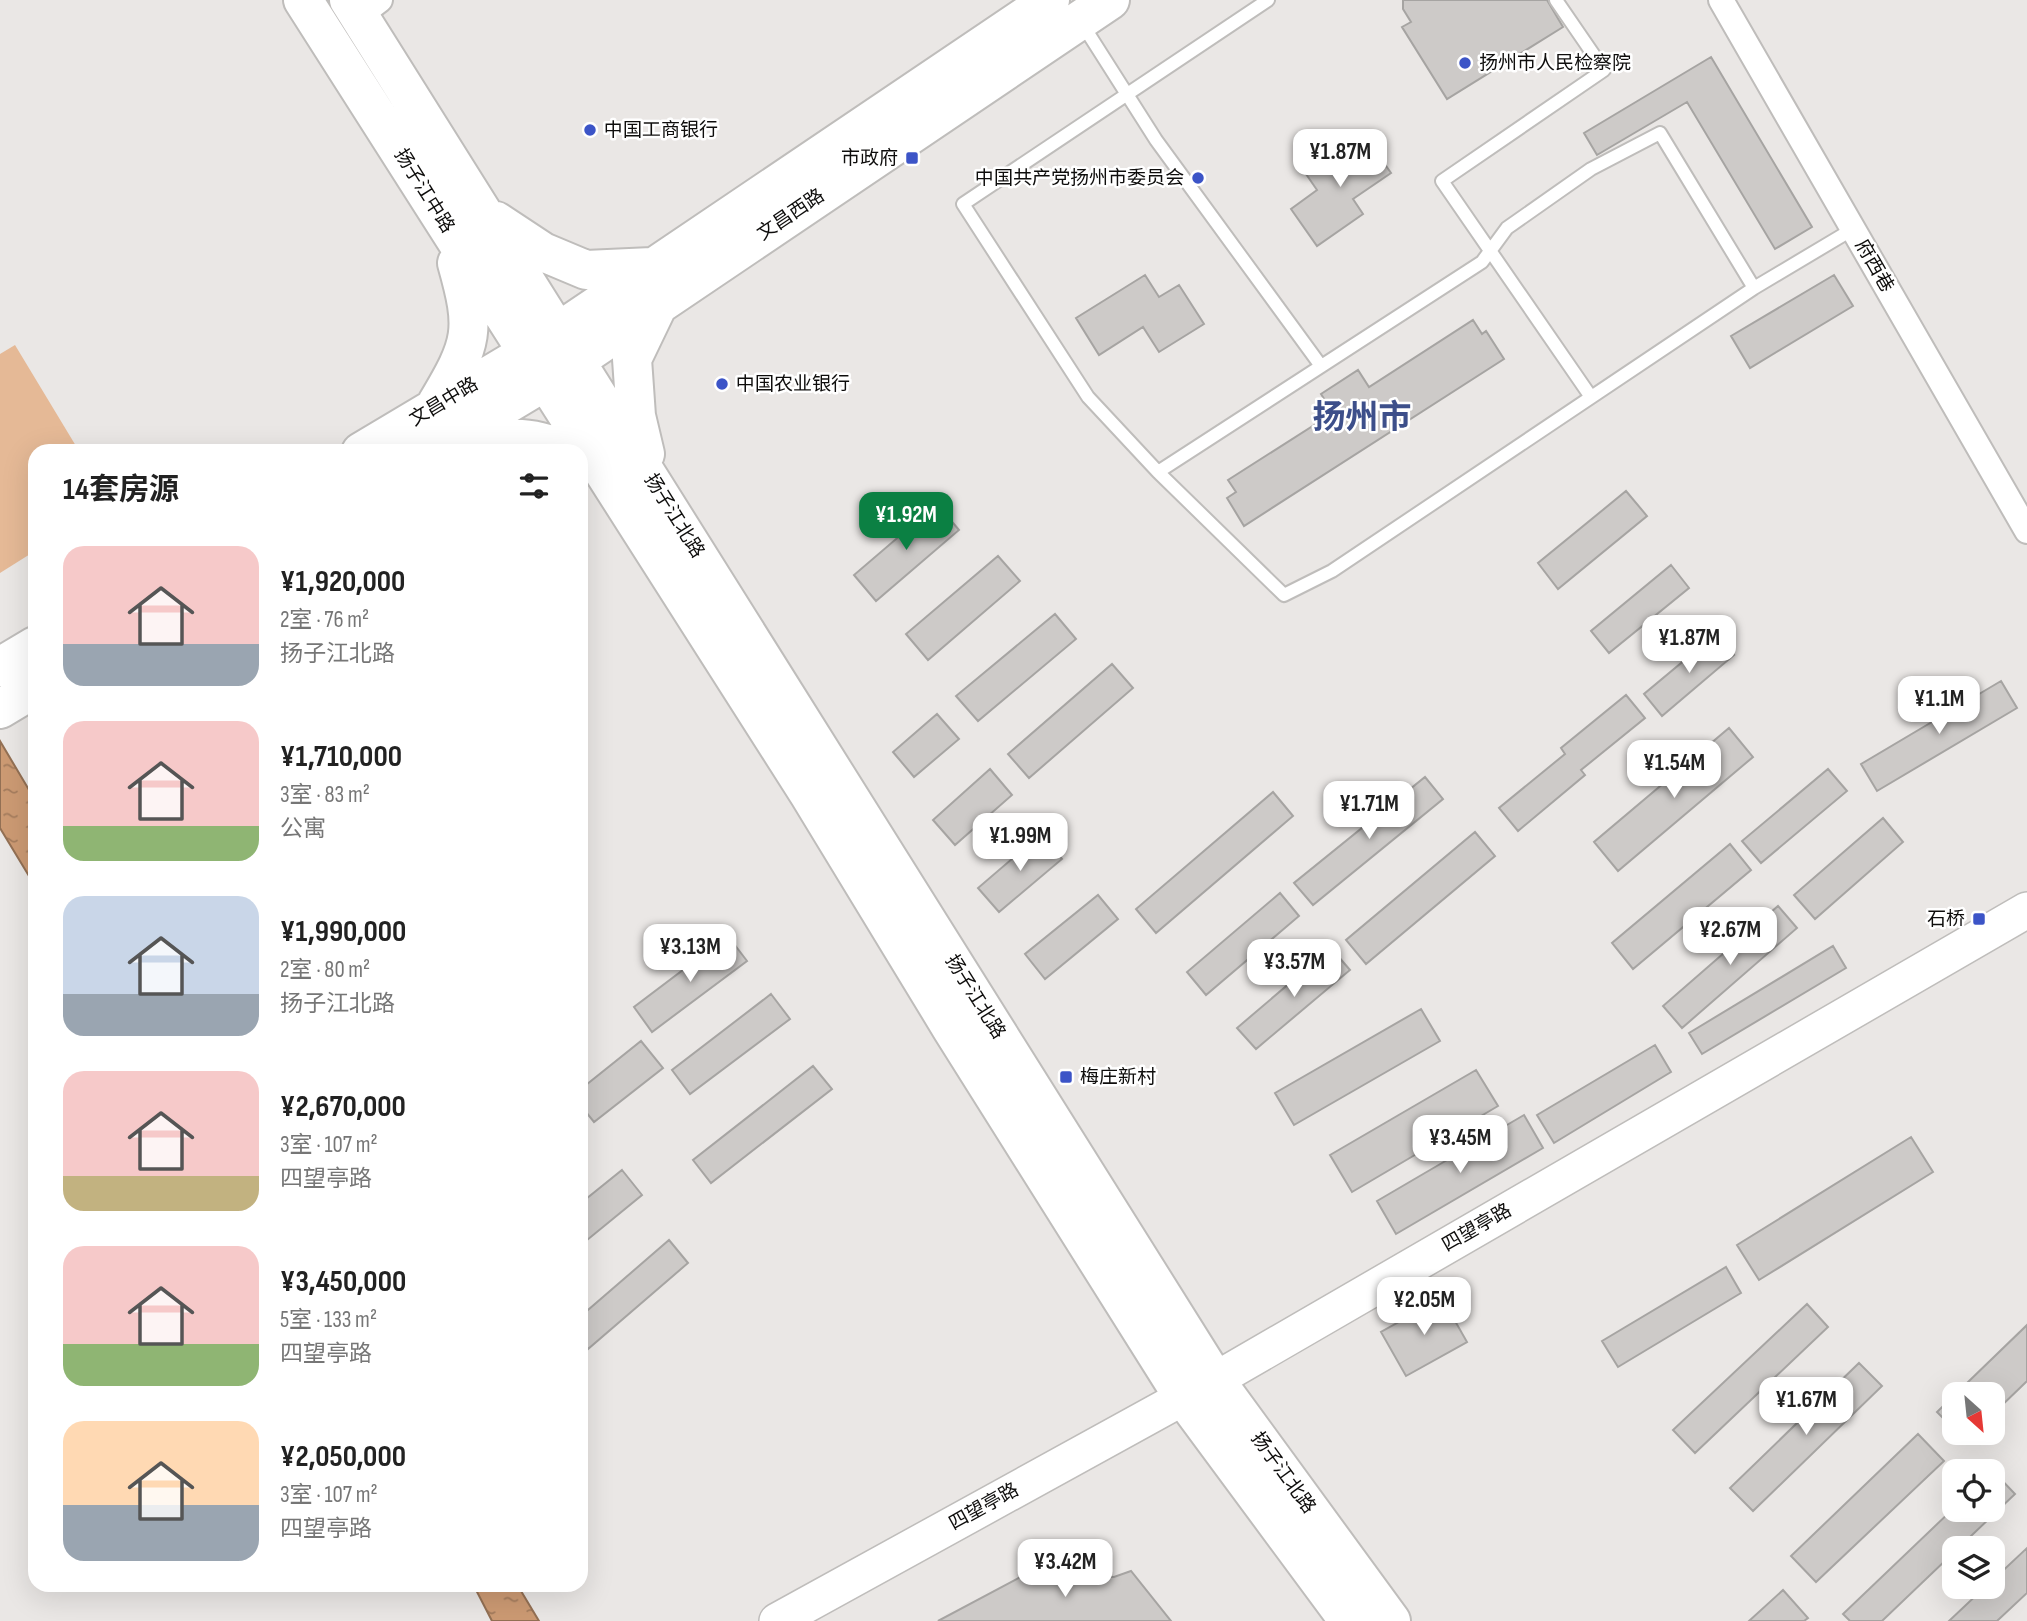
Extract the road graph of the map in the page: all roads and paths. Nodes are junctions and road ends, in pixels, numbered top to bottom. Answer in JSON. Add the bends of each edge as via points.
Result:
{"nodes":[{"id":1,"x":303,"y":0,"type":"edge"},
{"id":2,"x":1268,"y":0,"type":"edge"},
{"id":3,"x":1556,"y":0,"type":"edge"},
{"id":4,"x":1720,"y":0,"type":"edge"},
{"id":5,"x":363,"y":5,"type":"edge"},
{"id":6,"x":1080,"y":7,"type":"edge"},
{"id":7,"x":1127,"y":94,"type":"junction"},
{"id":8,"x":482,"y":211,"type":"junction"},
{"id":9,"x":446,"y":225,"type":"junction"},
{"id":10,"x":1853,"y":229,"type":"junction"},
{"id":11,"x":1491,"y":250,"type":"junction"},
{"id":12,"x":652,"y":267,"type":"junction"},
{"id":13,"x":1754,"y":288,"type":"junction"},
{"id":14,"x":657,"y":305,"type":"junction"},
{"id":15,"x":567,"y":345,"type":"junction"},
{"id":16,"x":1321,"y":366,"type":"junction"},
{"id":17,"x":535,"y":367,"type":"junction"},
{"id":18,"x":1591,"y":397,"type":"junction"},
{"id":19,"x":434,"y":408,"type":"junction"},
{"id":20,"x":374,"y":444,"type":"edge"},
{"id":21,"x":437,"y":444,"type":"edge"},
{"id":22,"x":479,"y":444,"type":"edge"},
{"id":23,"x":551,"y":444,"type":"edge"},
{"id":24,"x":575,"y":444,"type":"edge"},
{"id":25,"x":588,"y":467,"type":"edge"},
{"id":26,"x":1158,"y":472,"type":"junction"},
{"id":27,"x":651,"y":480,"type":"junction"},
{"id":28,"x":2027,"y":531,"type":"edge"},
{"id":29,"x":28,"y":650,"type":"edge"},
{"id":30,"x":0,"y":667,"type":"edge"},
{"id":31,"x":2027,"y":910,"type":"edge"},
{"id":32,"x":1200,"y":1389,"type":"junction"},
{"id":33,"x":776,"y":1621,"type":"edge"},
{"id":34,"x":1349,"y":1621,"type":"edge"},
{"id":35,"x":1391,"y":1621,"type":"edge"}],
"edges":[{"from":1,"to":9,"type":"main road","name":"扬子江中路"},
{"from":2,"to":7,"type":"lane"},
{"from":3,"to":11,"type":"lane","via":[[1604,70],[1441,181]]},
{"from":4,"to":10,"type":"street","name":"府西巷"},
{"from":5,"to":8,"type":"main road","name":"扬子江中路"},
{"from":6,"to":7,"type":"lane"},
{"from":6,"to":12,"type":"main road","name":"文昌西路"},
{"from":6,"to":14,"type":"main road","name":"文昌西路"},
{"from":7,"to":16,"type":"lane"},
{"from":7,"to":26,"type":"lane","via":[[962,204],[1088,397]]},
{"from":8,"to":12,"type":"main road","via":[[543,252],[586,270]]},
{"from":8,"to":15,"type":"main road","name":"扬子江中路"},
{"from":9,"to":17,"type":"main road","name":"扬子江中路"},
{"from":9,"to":19,"type":"main road","via":[[470,309],[464,358]]},
{"from":10,"to":13,"type":"lane"},
{"from":10,"to":28,"type":"street","name":"府西巷"},
{"from":11,"to":13,"type":"lane","via":[[1507,228],[1591,169],[1660,133]]},
{"from":11,"to":16,"type":"lane","via":[[1482,262]]},
{"from":11,"to":18,"type":"lane"},
{"from":12,"to":15,"type":"main road","name":"文昌西路"},
{"from":13,"to":18,"type":"lane"},
{"from":14,"to":15,"type":"main road","name":"文昌西路"},
{"from":14,"to":27,"type":"main road","via":[[632,359],[636,416]]},
{"from":15,"to":17,"type":"main road"},
{"from":15,"to":27,"type":"main road","name":"扬子江北路"},
{"from":16,"to":26,"type":"lane"},
{"from":17,"to":19,"type":"main road","name":"文昌中路"},
{"from":17,"to":21,"type":"main road","name":"文昌中路"},
{"from":17,"to":24,"type":"main road","name":"扬子江北路"},
{"from":18,"to":26,"type":"lane","via":[[1332,571],[1284,595]]},
{"from":19,"to":20,"type":"main road","name":"文昌中路"},
{"from":22,"to":23,"type":"main road","via":[[492,439],[540,439]]},
{"from":25,"to":32,"type":"main road","name":"扬子江北路","via":[[809,794],[952,1029]]},
{"from":27,"to":32,"type":"main road","name":"扬子江北路"},
{"from":29,"to":30,"type":"main road"},
{"from":31,"to":32,"type":"street","name":"四望亭路"},
{"from":32,"to":33,"type":"street","name":"四望亭路"},
{"from":32,"to":34,"type":"main road","name":"扬子江北路"},
{"from":32,"to":35,"type":"main road","name":"扬子江北路"}]}
